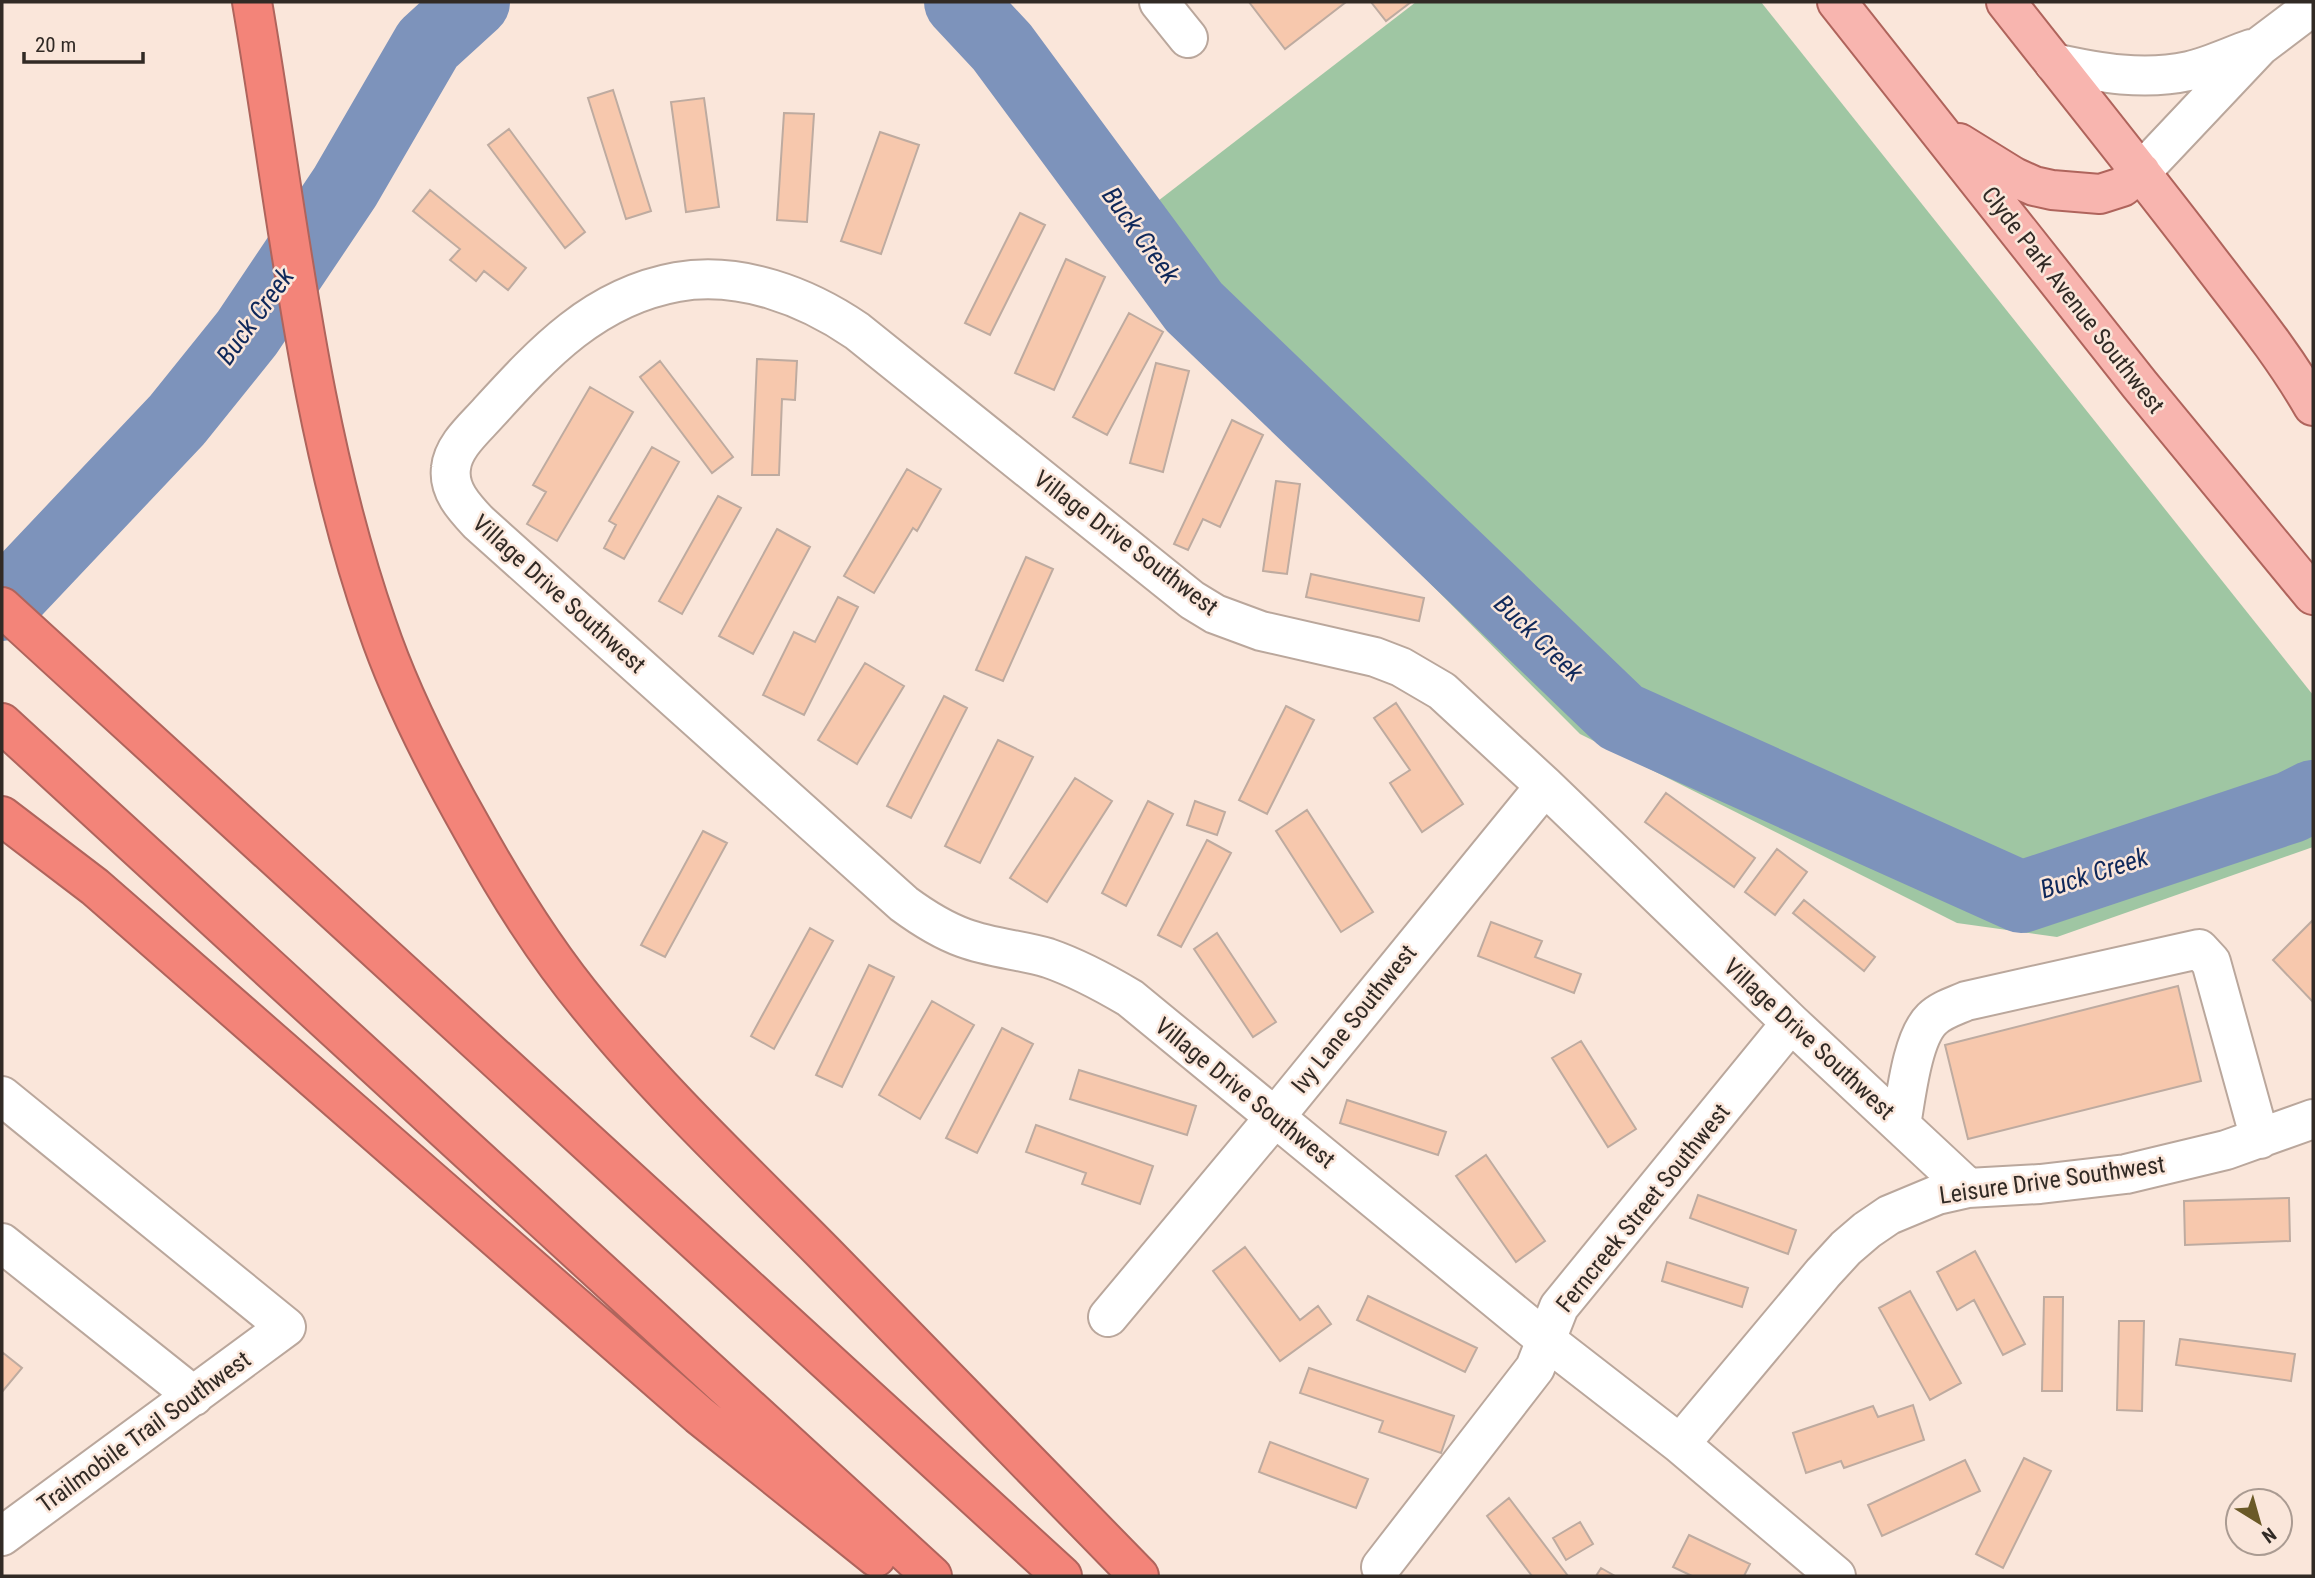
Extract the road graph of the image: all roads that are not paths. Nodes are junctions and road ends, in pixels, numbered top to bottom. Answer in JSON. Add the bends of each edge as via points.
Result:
{"nodes":[{"id":1,"x":1159,"y":2,"type":"edge"},
{"id":2,"x":1837,"y":2,"type":"edge"},
{"id":3,"x":2006,"y":2,"type":"edge"},
{"id":4,"x":2313,"y":6,"type":"edge"},
{"id":5,"x":255,"y":20,"type":"edge"},
{"id":6,"x":1188,"y":38,"type":"dead end"},
{"id":7,"x":2260,"y":46,"type":"junction"},
{"id":8,"x":2054,"y":63,"type":"junction"},
{"id":9,"x":1937,"y":130,"type":"junction"},
{"id":10,"x":2141,"y":172,"type":"junction"},
{"id":11,"x":2313,"y":406,"type":"edge"},
{"id":12,"x":2313,"y":595,"type":"edge"},
{"id":13,"x":2,"y":607,"type":"edge"},
{"id":14,"x":2,"y":723,"type":"edge"},
{"id":15,"x":1545,"y":786,"type":"junction"},
{"id":16,"x":2,"y":816,"type":"edge"},
{"id":17,"x":1791,"y":1023,"type":"junction"},
{"id":18,"x":2,"y":1096,"type":"edge"},
{"id":19,"x":1275,"y":1117,"type":"junction"},
{"id":20,"x":2313,"y":1119,"type":"edge"},
{"id":21,"x":1901,"y":1125,"type":"junction"},
{"id":22,"x":2260,"y":1139,"type":"junction"},
{"id":23,"x":1968,"y":1188,"type":"junction"},
{"id":24,"x":2,"y":1243,"type":"edge"},
{"id":25,"x":1108,"y":1317,"type":"dead end"},
{"id":26,"x":1546,"y":1340,"type":"junction"},
{"id":27,"x":194,"y":1395,"type":"junction"},
{"id":28,"x":1680,"y":1444,"type":"junction"},
{"id":29,"x":2,"y":1536,"type":"edge"},
{"id":30,"x":1381,"y":1567,"type":"dead end"},
{"id":31,"x":1821,"y":1572,"type":"edge"},
{"id":32,"x":900,"y":1576,"type":"edge"},
{"id":33,"x":932,"y":1576,"type":"edge"},
{"id":34,"x":1062,"y":1576,"type":"edge"},
{"id":35,"x":1139,"y":1576,"type":"edge"}],
"edges":[{"from":1,"to":6,"type":"street"},
{"from":2,"to":9,"type":"main road","name":"Clyde Park Avenue Southwest"},
{"from":3,"to":8,"type":"main road"},
{"from":4,"to":7,"type":"street"},
{"from":5,"to":35,"type":"highway","via":[[302,323],[328,455],[378,630],[446,783],[517,906],[560,970],[615,1036]]},
{"from":7,"to":8,"type":"street","via":[[2192,70],[2162,75],[2119,75]]},
{"from":7,"to":10,"type":"street"},
{"from":8,"to":10,"type":"main road"},
{"from":9,"to":10,"type":"main road","via":[[2014,177],[2052,191],[2099,194],[2122,187]]},
{"from":9,"to":12,"type":"main road","name":"Clyde Park Avenue Southwest"},
{"from":10,"to":11,"type":"main road","via":[[2270,341]]},
{"from":13,"to":34,"type":"highway"},
{"from":14,"to":33,"type":"highway"},
{"from":15,"to":17,"type":"street","name":"Village Drive Southwest"},
{"from":15,"to":19,"type":"street","name":"Ivy Lane Southwest"},
{"from":15,"to":19,"type":"street","name":"Village Drive Southwest","via":[[1427,681],[1375,657],[1238,624],[1192,600],[857,331],[831,313],[780,291],[702,280],[678,282],[622,299],[548,349],[468,435],[451,466],[450,480],[462,506],[904,904],[966,939],[1047,958],[1099,980],[1130,998]]},
{"from":16,"to":32,"type":"highway","via":[[95,887],[699,1415]]},
{"from":17,"to":21,"type":"street","name":"Village Drive Southwest"},
{"from":17,"to":26,"type":"street","name":"Ferncreek Street Southwest","via":[[1559,1307]]},
{"from":18,"to":27,"type":"street","name":"Trailmobile Trail Southwest","via":[[286,1328]]},
{"from":19,"to":25,"type":"street","name":"Ivy Lane Southwest"},
{"from":19,"to":26,"type":"street","name":"Village Drive Southwest"},
{"from":20,"to":22,"type":"street","name":"Leisure Drive Southwest"},
{"from":21,"to":22,"type":"street","via":[[1918,1040],[1930,1020],[1942,1011],[2199,949],[2211,962]]},
{"from":21,"to":23,"type":"street","name":"Village Drive Southwest"},
{"from":22,"to":23,"type":"street","name":"Leisure Drive Southwest","via":[[2126,1174]]},
{"from":23,"to":28,"type":"street","name":"Leisure Drive Southwest","via":[[1888,1215],[1846,1248]]},
{"from":24,"to":27,"type":"street"},
{"from":26,"to":28,"type":"street","name":"Village Drive Southwest"},
{"from":26,"to":30,"type":"street","name":"Ferncreek Street Southwest","via":[[1535,1368]]},
{"from":27,"to":29,"type":"street","name":"Trailmobile Trail Southwest"},
{"from":28,"to":31,"type":"street","name":"Village Drive Southwest"}]}
